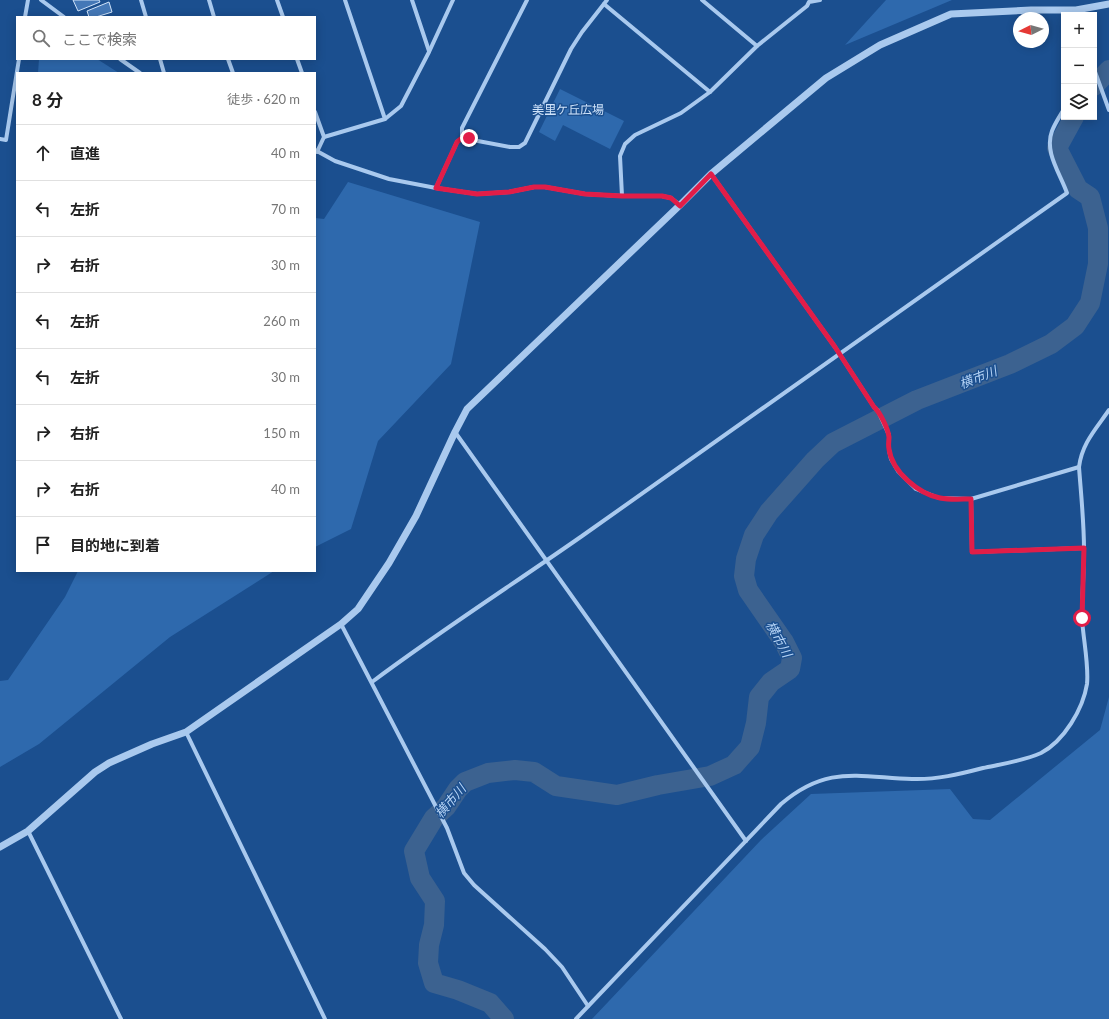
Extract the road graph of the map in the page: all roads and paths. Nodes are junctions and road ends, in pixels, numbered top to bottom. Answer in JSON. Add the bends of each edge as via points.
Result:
{"nodes":[{"id":1,"x":28,"y":0,"type":"edge"},
{"id":2,"x":43,"y":0,"type":"edge"},
{"id":3,"x":141,"y":0,"type":"edge"},
{"id":4,"x":209,"y":0,"type":"edge"},
{"id":5,"x":277,"y":0,"type":"edge"},
{"id":6,"x":345,"y":0,"type":"edge"},
{"id":7,"x":412,"y":0,"type":"edge"},
{"id":8,"x":453,"y":0,"type":"edge"},
{"id":9,"x":527,"y":0,"type":"edge"},
{"id":10,"x":702,"y":0,"type":"edge"},
{"id":11,"x":820,"y":0,"type":"edge"},
{"id":12,"x":809,"y":1,"type":"edge"},
{"id":13,"x":606,"y":2,"type":"edge"},
{"id":14,"x":1109,"y":4,"type":"edge"},
{"id":15,"x":1077,"y":12,"type":"edge"},
{"id":16,"x":25,"y":16,"type":"edge"},
{"id":17,"x":63,"y":16,"type":"edge"},
{"id":18,"x":146,"y":16,"type":"edge"},
{"id":19,"x":214,"y":16,"type":"edge"},
{"id":20,"x":283,"y":16,"type":"edge"},
{"id":21,"x":757,"y":46,"type":"junction"},
{"id":22,"x":429,"y":52,"type":"junction"},
{"id":23,"x":19,"y":60,"type":"edge"},
{"id":24,"x":121,"y":60,"type":"edge"},
{"id":25,"x":160,"y":60,"type":"edge"},
{"id":26,"x":228,"y":60,"type":"edge"},
{"id":27,"x":297,"y":60,"type":"edge"},
{"id":28,"x":17,"y":72,"type":"edge"},
{"id":29,"x":139,"y":72,"type":"edge"},
{"id":30,"x":164,"y":72,"type":"edge"},
{"id":31,"x":233,"y":72,"type":"edge"},
{"id":32,"x":302,"y":72,"type":"edge"},
{"id":33,"x":1097,"y":77,"type":"edge"},
{"id":34,"x":16,"y":78,"type":"edge"},
{"id":35,"x":710,"y":92,"type":"junction"},
{"id":36,"x":1109,"y":110,"type":"edge"},
{"id":37,"x":1061,"y":114,"type":"edge"},
{"id":38,"x":316,"y":115,"type":"edge"},
{"id":39,"x":385,"y":119,"type":"junction"},
{"id":40,"x":324,"y":137,"type":"junction"},
{"id":41,"x":462,"y":138,"type":"junction"},
{"id":42,"x":0,"y":139,"type":"edge"},
{"id":43,"x":316,"y":151,"type":"edge"},
{"id":44,"x":711,"y":174,"type":"junction"},
{"id":45,"x":436,"y":188,"type":"junction"},
{"id":46,"x":622,"y":196,"type":"junction"},
{"id":47,"x":680,"y":206,"type":"junction"},
{"id":48,"x":840,"y":355,"type":"junction"},
{"id":49,"x":1109,"y":410,"type":"edge"},
{"id":50,"x":455,"y":432,"type":"junction"},
{"id":51,"x":1079,"y":467,"type":"junction"},
{"id":52,"x":971,"y":499,"type":"junction"},
{"id":53,"x":1084,"y":548,"type":"junction"},
{"id":54,"x":547,"y":561,"type":"junction"},
{"id":55,"x":341,"y":624,"type":"junction"},
{"id":56,"x":372,"y":682,"type":"junction"},
{"id":57,"x":186,"y":732,"type":"junction"},
{"id":58,"x":28,"y":831,"type":"junction"},
{"id":59,"x":746,"y":841,"type":"junction"},
{"id":60,"x":0,"y":847,"type":"edge"},
{"id":61,"x":588,"y":1006,"type":"junction"},
{"id":62,"x":121,"y":1019,"type":"edge"},
{"id":63,"x":325,"y":1019,"type":"edge"},
{"id":64,"x":576,"y":1019,"type":"edge"}],
"edges":[{"from":1,"to":16,"type":"street"},
{"from":2,"to":17,"type":"street"},
{"from":3,"to":18,"type":"street"},
{"from":4,"to":19,"type":"street"},
{"from":5,"to":20,"type":"street"},
{"from":6,"to":39,"type":"street"},
{"from":7,"to":22,"type":"street"},
{"from":8,"to":22,"type":"street"},
{"from":9,"to":41,"type":"street","via":[[462,128]]},
{"from":10,"to":21,"type":"street"},
{"from":11,"to":12,"type":"street"},
{"from":12,"to":21,"type":"street","via":[[807,6]]},
{"from":13,"to":35,"type":"street"},
{"from":13,"to":41,"type":"street","via":[[571,49],[525,143],[519,147],[510,147]]},
{"from":14,"to":15,"type":"street"},
{"from":15,"to":44,"type":"street","via":[[1031,10],[952,14],[880,45],[826,78]]},
{"from":21,"to":35,"type":"street"},
{"from":22,"to":39,"type":"street","via":[[401,106]]},
{"from":23,"to":28,"type":"street"},
{"from":24,"to":29,"type":"street"},
{"from":25,"to":30,"type":"street"},
{"from":26,"to":31,"type":"street"},
{"from":27,"to":32,"type":"street"},
{"from":33,"to":36,"type":"street"},
{"from":34,"to":42,"type":"street","via":[[6,140]]},
{"from":35,"to":46,"type":"street","via":[[681,113],[635,135],[625,144],[620,156]]},
{"from":37,"to":48,"type":"street","via":[[1049,143],[1067,193]]},
{"from":38,"to":40,"type":"street"},
{"from":39,"to":40,"type":"street"},
{"from":40,"to":43,"type":"street"},
{"from":41,"to":45,"type":"street","via":[[457,142]]},
{"from":43,"to":45,"type":"street","via":[[389,179]]},
{"from":44,"to":47,"type":"street"},
{"from":44,"to":48,"type":"street"},
{"from":45,"to":46,"type":"street","via":[[477,194],[545,187],[585,194]]},
{"from":46,"to":47,"type":"street","via":[[662,196],[671,198]]},
{"from":47,"to":50,"type":"street","via":[[467,409]]},
{"from":48,"to":52,"type":"street","via":[[878,411],[889,436],[889,450],[898,471],[916,489],[939,498]]},
{"from":48,"to":54,"type":"street"},
{"from":49,"to":51,"type":"street","via":[[1083,448]]},
{"from":50,"to":54,"type":"street"},
{"from":50,"to":55,"type":"street","via":[[416,516],[389,563],[358,610]]},
{"from":51,"to":52,"type":"street"},
{"from":51,"to":53,"type":"street"},
{"from":52,"to":53,"type":"street","via":[[972,552]]},
{"from":53,"to":59,"type":"street","via":[[1082,618],[1087,684],[1080,708],[1070,726],[1054,744],[1026,758],[955,775],[913,779],[846,775],[824,779],[793,793]]},
{"from":54,"to":56,"type":"street"},
{"from":54,"to":59,"type":"street"},
{"from":55,"to":56,"type":"street"},
{"from":55,"to":57,"type":"street"},
{"from":56,"to":61,"type":"street","via":[[448,828],[464,873],[549,953],[562,967]]},
{"from":57,"to":58,"type":"street","via":[[109,763],[95,772]]},
{"from":57,"to":63,"type":"street"},
{"from":58,"to":60,"type":"street"},
{"from":58,"to":62,"type":"street"},
{"from":59,"to":61,"type":"street"},
{"from":61,"to":64,"type":"street"}]}
